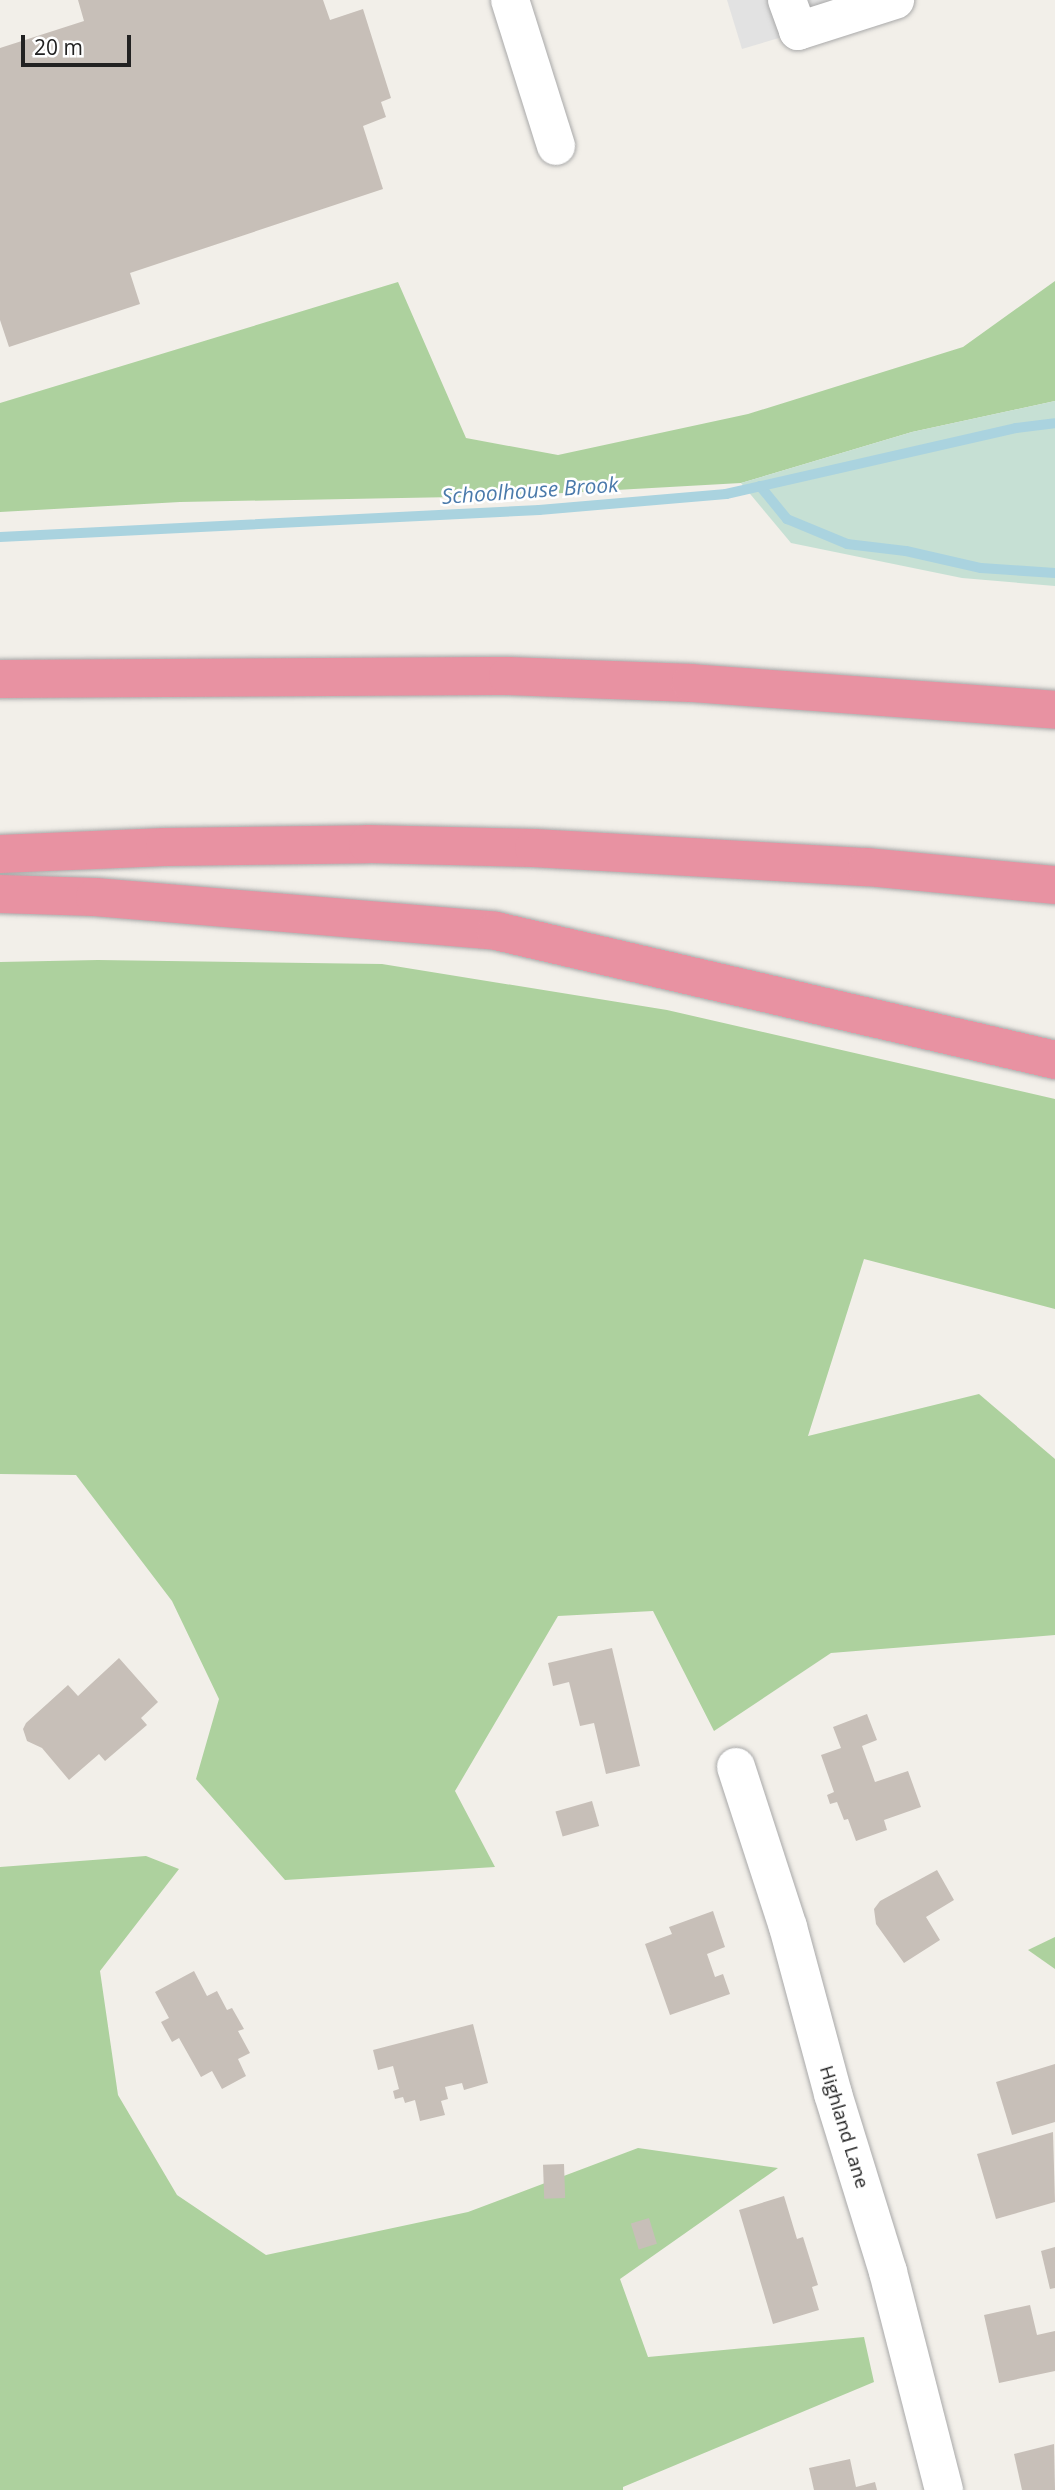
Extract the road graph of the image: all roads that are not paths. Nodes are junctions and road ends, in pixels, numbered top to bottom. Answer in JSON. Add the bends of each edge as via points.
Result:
{"nodes":[{"id":1,"x":510,"y":0,"type":"edge"},
{"id":2,"x":788,"y":0,"type":"edge"},
{"id":3,"x":895,"y":0,"type":"edge"},
{"id":4,"x":556,"y":146,"type":"dead end"},
{"id":5,"x":0,"y":679,"type":"edge"},
{"id":6,"x":1055,"y":710,"type":"edge"},
{"id":7,"x":0,"y":855,"type":"edge"},
{"id":8,"x":1055,"y":885,"type":"edge"},
{"id":9,"x":0,"y":894,"type":"edge"},
{"id":10,"x":1055,"y":1060,"type":"edge"},
{"id":11,"x":736,"y":1767,"type":"dead end"},
{"id":12,"x":944,"y":2490,"type":"edge"}],
"edges":[{"from":1,"to":4,"type":"street"},
{"from":2,"to":3,"type":"street","via":[[797,31]]},
{"from":5,"to":6,"type":"highway","via":[[521,677],[691,682]]},
{"from":7,"to":8,"type":"highway","via":[[368,844],[534,848],[853,866]]},
{"from":9,"to":10,"type":"highway","via":[[95,897],[496,931]]},
{"from":11,"to":12,"type":"street","name":"Highland Lane","via":[[788,1927],[888,2272]]}]}
